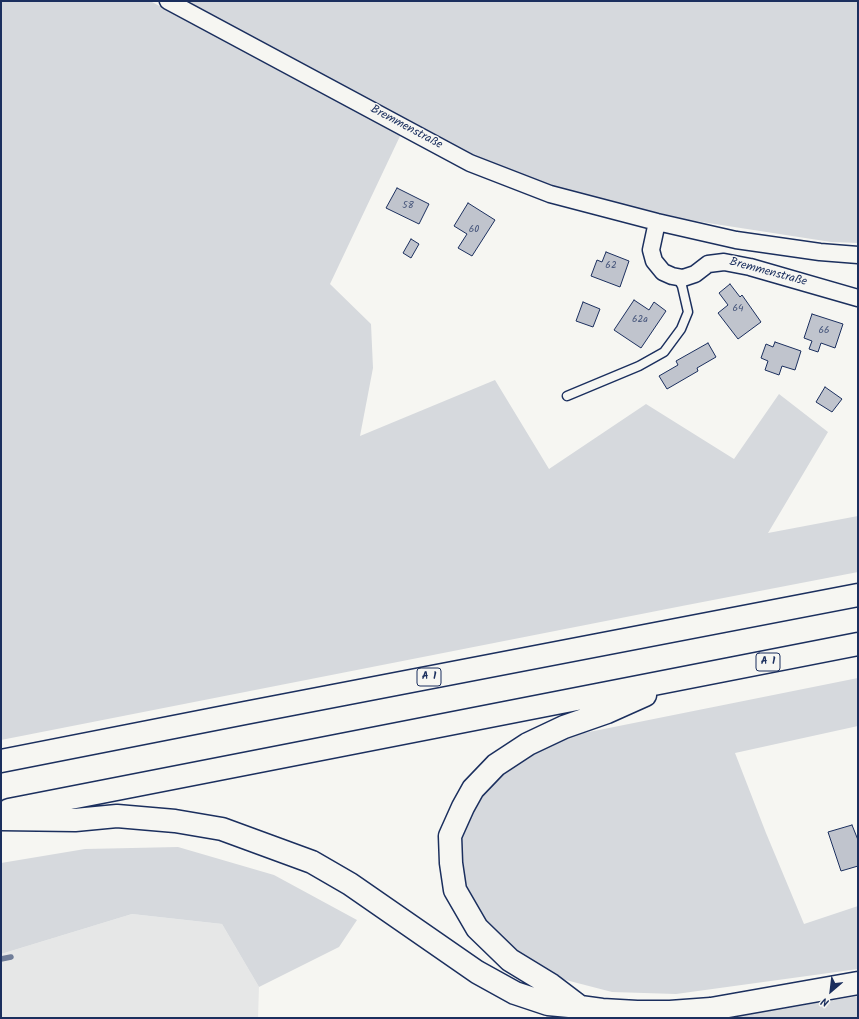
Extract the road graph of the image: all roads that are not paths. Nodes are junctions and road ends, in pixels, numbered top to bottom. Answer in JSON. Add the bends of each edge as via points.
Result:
{"nodes":[{"id":1,"x":168,"y":1,"type":"edge"},
{"id":2,"x":657,"y":222,"type":"junction"},
{"id":3,"x":858,"y":255,"type":"edge"},
{"id":4,"x":677,"y":277,"type":"junction"},
{"id":5,"x":858,"y":298,"type":"edge"},
{"id":6,"x":567,"y":396,"type":"dead end"},
{"id":7,"x":858,"y":595,"type":"edge"},
{"id":8,"x":858,"y":644,"type":"edge"},
{"id":9,"x":678,"y":680,"type":"junction"},
{"id":10,"x":1,"y":761,"type":"edge"},
{"id":11,"x":1,"y":812,"type":"edge"},
{"id":12,"x":1,"y":819,"type":"edge"},
{"id":13,"x":858,"y":983,"type":"edge"},
{"id":14,"x":580,"y":1007,"type":"junction"}],
"edges":[{"from":1,"to":2,"type":"street","name":"Bremmenstraße","via":[[470,163],[550,194]]},
{"from":2,"to":3,"type":"street","name":"Bremmenstraße","via":[[736,240]]},
{"from":2,"to":4,"type":"street","via":[[651,250],[654,261],[663,272]]},
{"from":4,"to":5,"type":"street","name":"Bremmenstraße","via":[[695,274],[708,264],[724,262]]},
{"from":4,"to":6,"type":"lane","via":[[682,286],[688,312],[681,328],[664,352],[639,366]]},
{"from":7,"to":10,"type":"highway","number":"A 1"},
{"from":8,"to":9,"type":"highway","number":"A 1"},
{"from":9,"to":11,"type":"highway","number":"A 1"},
{"from":9,"to":14,"type":"highway","via":[[536,740],[496,765],[473,789],[450,836],[455,890],[477,928],[510,960],[551,985]]},
{"from":12,"to":14,"type":"highway","via":[[76,820],[117,816],[175,821],[222,829],[312,862],[350,884],[477,972],[515,993],[548,1004]]},
{"from":13,"to":14,"type":"highway","via":[[704,1010],[637,1012]]}]}
